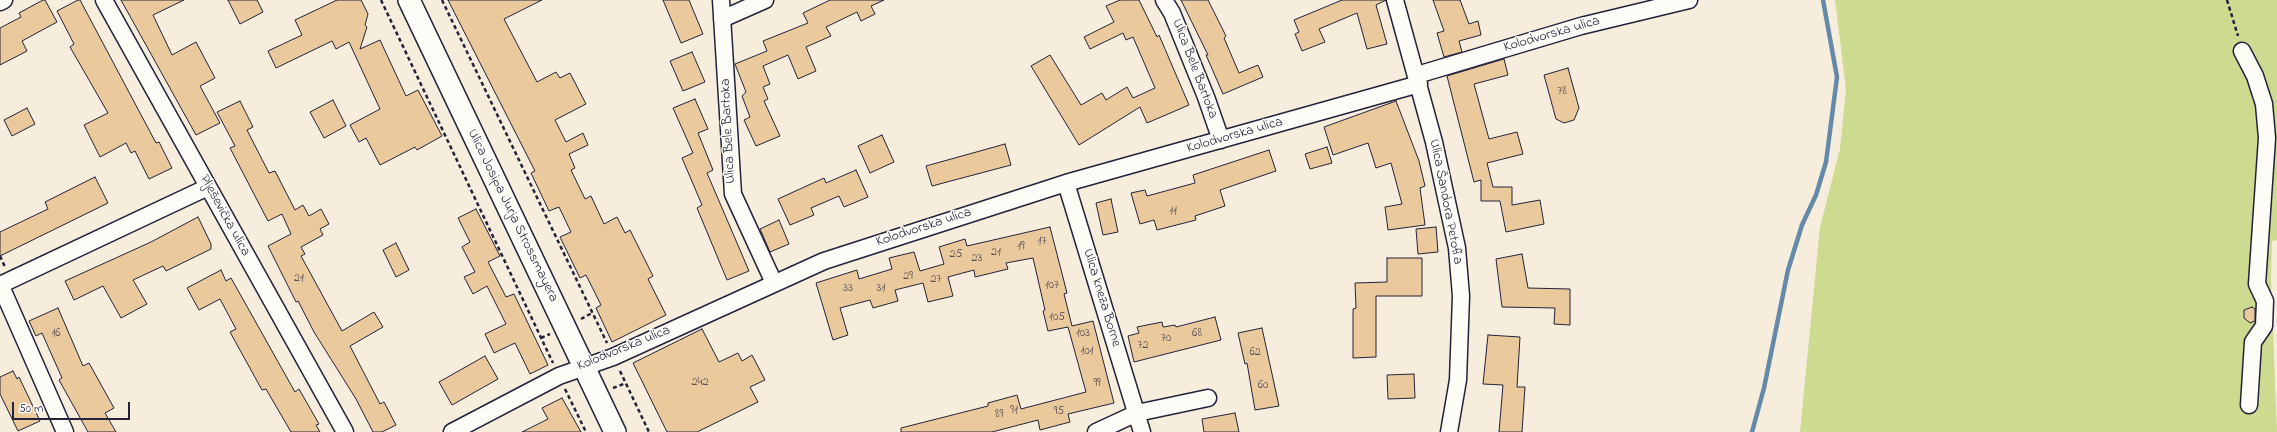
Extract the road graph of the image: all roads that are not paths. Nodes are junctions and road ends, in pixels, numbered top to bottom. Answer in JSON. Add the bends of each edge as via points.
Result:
{"nodes":[{"id":1,"x":4,"y":0,"type":"edge"},
{"id":2,"x":104,"y":0,"type":"edge"},
{"id":3,"x":409,"y":0,"type":"edge"},
{"id":4,"x":721,"y":0,"type":"edge"},
{"id":5,"x":765,"y":0,"type":"edge"},
{"id":6,"x":1164,"y":0,"type":"edge"},
{"id":7,"x":1395,"y":0,"type":"edge"},
{"id":8,"x":1689,"y":0,"type":"edge"},
{"id":9,"x":0,"y":2,"type":"edge"},
{"id":10,"x":722,"y":19,"type":"junction"},
{"id":11,"x":2242,"y":51,"type":"road end"},
{"id":12,"x":1418,"y":80,"type":"junction"},
{"id":13,"x":1221,"y":140,"type":"junction"},
{"id":14,"x":1066,"y":183,"type":"junction"},
{"id":15,"x":208,"y":188,"type":"junction"},
{"id":16,"x":774,"y":282,"type":"junction"},
{"id":17,"x":0,"y":285,"type":"edge"},
{"id":18,"x":584,"y":366,"type":"junction"},
{"id":19,"x":1208,"y":398,"type":"dead end"},
{"id":20,"x":2249,"y":405,"type":"dead end"},
{"id":21,"x":1137,"y":413,"type":"junction"},
{"id":22,"x":65,"y":432,"type":"edge"},
{"id":23,"x":345,"y":432,"type":"edge"},
{"id":24,"x":452,"y":432,"type":"edge"},
{"id":25,"x":615,"y":432,"type":"edge"},
{"id":26,"x":1096,"y":432,"type":"edge"},
{"id":27,"x":1142,"y":432,"type":"edge"},
{"id":28,"x":1450,"y":432,"type":"edge"}],
"edges":[{"from":1,"to":9,"type":"street"},
{"from":2,"to":15,"type":"street","name":"Plješevička ulica"},
{"from":3,"to":18,"type":"main road","name":"Ulica Josipa Jurja Strossmayera"},
{"from":4,"to":10,"type":"street","name":"Ulica Bele Bartoka"},
{"from":5,"to":10,"type":"street"},
{"from":6,"to":13,"type":"street","name":"Ulica Bele Bartoka","via":[[1172,13]]},
{"from":7,"to":12,"type":"street","name":"Ulica Šandora Petofia"},
{"from":8,"to":12,"type":"street","name":"Kolodvorska ulica","via":[[1581,26]]},
{"from":10,"to":16,"type":"street","name":"Ulica Bele Bartoka","via":[[733,194]]},
{"from":11,"to":20,"type":"street","via":[[2255,76],[2264,104],[2267,138],[2256,284],[2265,301],[2264,326],[2253,342]]},
{"from":12,"to":13,"type":"street","name":"Kolodvorska ulica"},
{"from":12,"to":28,"type":"street","name":"Ulica Šandora Petofia","via":[[1457,248],[1461,296],[1458,380]]},
{"from":13,"to":14,"type":"street","name":"Kolodvorska ulica"},
{"from":14,"to":16,"type":"street","name":"Kolodvorska ulica","via":[[872,244]]},
{"from":14,"to":21,"type":"street","name":"Ulica kneza Borne"},
{"from":15,"to":17,"type":"street"},
{"from":15,"to":23,"type":"street","name":"Plješevička ulica"},
{"from":16,"to":18,"type":"street","name":"Kolodvorska ulica","via":[[613,357]]},
{"from":17,"to":22,"type":"street"},
{"from":18,"to":24,"type":"street","name":"Kolodvorska ulica","via":[[559,376]]},
{"from":18,"to":25,"type":"main road","name":"Ulica Josipa Jurja Strossmayera"},
{"from":19,"to":21,"type":"street"},
{"from":21,"to":26,"type":"street"},
{"from":21,"to":27,"type":"street","name":"Ulica kneza Borne"}]}
